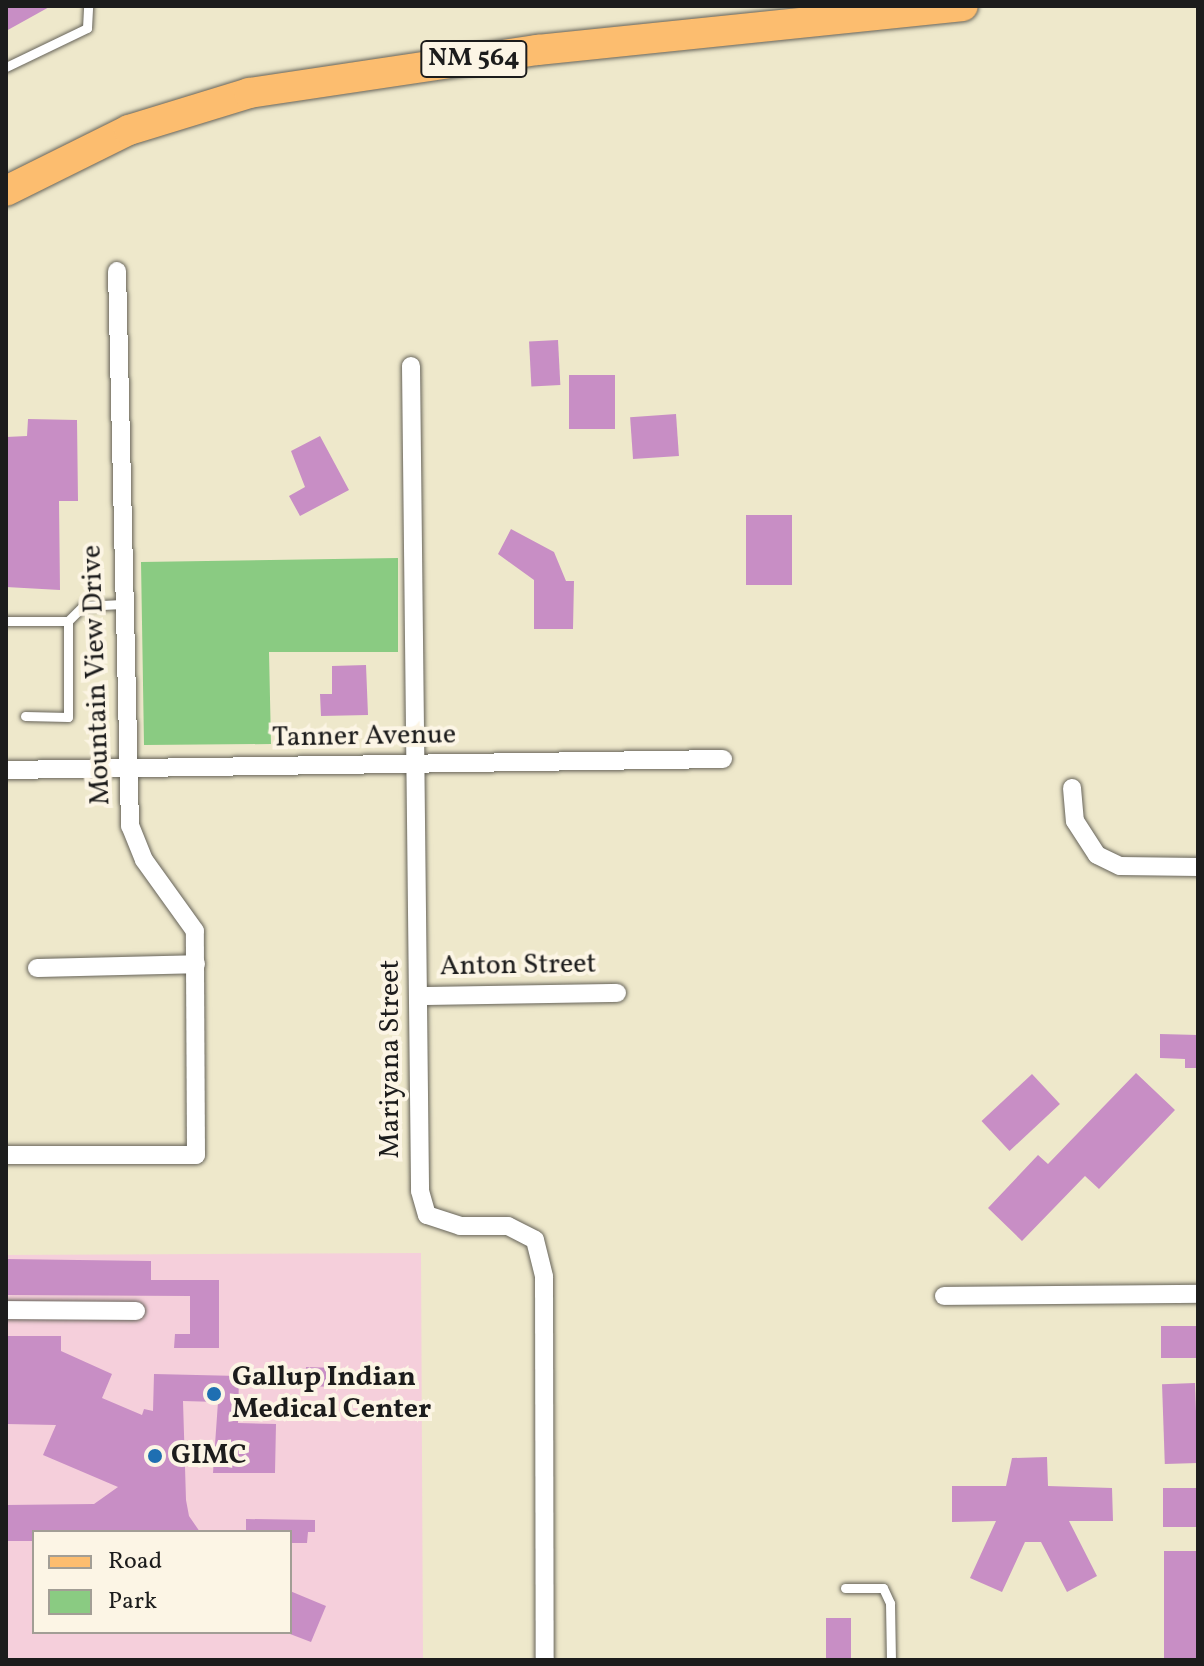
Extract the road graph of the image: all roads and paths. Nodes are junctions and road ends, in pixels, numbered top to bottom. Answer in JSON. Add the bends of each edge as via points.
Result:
{"nodes":[{"id":1,"x":88,"y":6,"type":"edge"},
{"id":2,"x":963,"y":6,"type":"edge"},
{"id":3,"x":6,"y":67,"type":"edge"},
{"id":4,"x":9,"y":186,"type":"edge"},
{"id":5,"x":117,"y":271,"type":"dead end"},
{"id":6,"x":411,"y":366,"type":"dead end"},
{"id":7,"x":122,"y":604,"type":"junction"},
{"id":8,"x":6,"y":621,"type":"edge"},
{"id":9,"x":68,"y":621,"type":"junction"},
{"id":10,"x":25,"y":716,"type":"dead end"},
{"id":11,"x":723,"y":759,"type":"dead end"},
{"id":12,"x":415,"y":765,"type":"junction"},
{"id":13,"x":125,"y":768,"type":"junction"},
{"id":14,"x":6,"y":770,"type":"edge"},
{"id":15,"x":1072,"y":788,"type":"dead end"},
{"id":16,"x":1198,"y":867,"type":"edge"},
{"id":17,"x":196,"y":964,"type":"junction"},
{"id":18,"x":37,"y":968,"type":"dead end"},
{"id":19,"x":617,"y":993,"type":"dead end"},
{"id":20,"x":420,"y":996,"type":"junction"},
{"id":21,"x":6,"y":1155,"type":"edge"},
{"id":22,"x":1198,"y":1294,"type":"edge"},
{"id":23,"x":944,"y":1296,"type":"dead end"},
{"id":24,"x":6,"y":1310,"type":"edge"},
{"id":25,"x":136,"y":1311,"type":"dead end"},
{"id":26,"x":845,"y":1588,"type":"dead end"},
{"id":27,"x":545,"y":1660,"type":"edge"},
{"id":28,"x":891,"y":1660,"type":"edge"}],
"edges":[{"from":1,"to":3,"type":"lane","via":[[87,28]]},
{"from":2,"to":4,"type":"main road","number":"NM 564","via":[[538,50],[249,93],[129,130]]},
{"from":5,"to":7,"type":"street","name":"Mountain View Drive"},
{"from":6,"to":12,"type":"street","name":"Mariyana Street"},
{"from":7,"to":9,"type":"lane","via":[[83,606]]},
{"from":7,"to":13,"type":"street","name":"Mountain View Drive"},
{"from":8,"to":9,"type":"lane"},
{"from":9,"to":10,"type":"lane","via":[[68,717]]},
{"from":11,"to":12,"type":"street","name":"Tanner Avenue"},
{"from":12,"to":13,"type":"street","name":"Tanner Avenue"},
{"from":12,"to":20,"type":"street","name":"Mariyana Street"},
{"from":13,"to":14,"type":"street","name":"Tanner Avenue"},
{"from":13,"to":17,"type":"street","name":"Mountain View Drive","via":[[130,826],[144,860],[195,931]]},
{"from":15,"to":16,"type":"street","via":[[1075,821],[1097,855],[1120,866]]},
{"from":17,"to":18,"type":"street"},
{"from":17,"to":21,"type":"street","name":"Mountain View Drive","via":[[196,1155]]},
{"from":19,"to":20,"type":"street","name":"Anton Street"},
{"from":20,"to":27,"type":"street","name":"Mariyana Street","via":[[420,1191],[427,1215],[460,1226],[508,1226],[535,1240],[544,1277]]},
{"from":22,"to":23,"type":"street"},
{"from":24,"to":25,"type":"street"},
{"from":26,"to":28,"type":"lane","via":[[883,1588],[890,1603]]}]}
